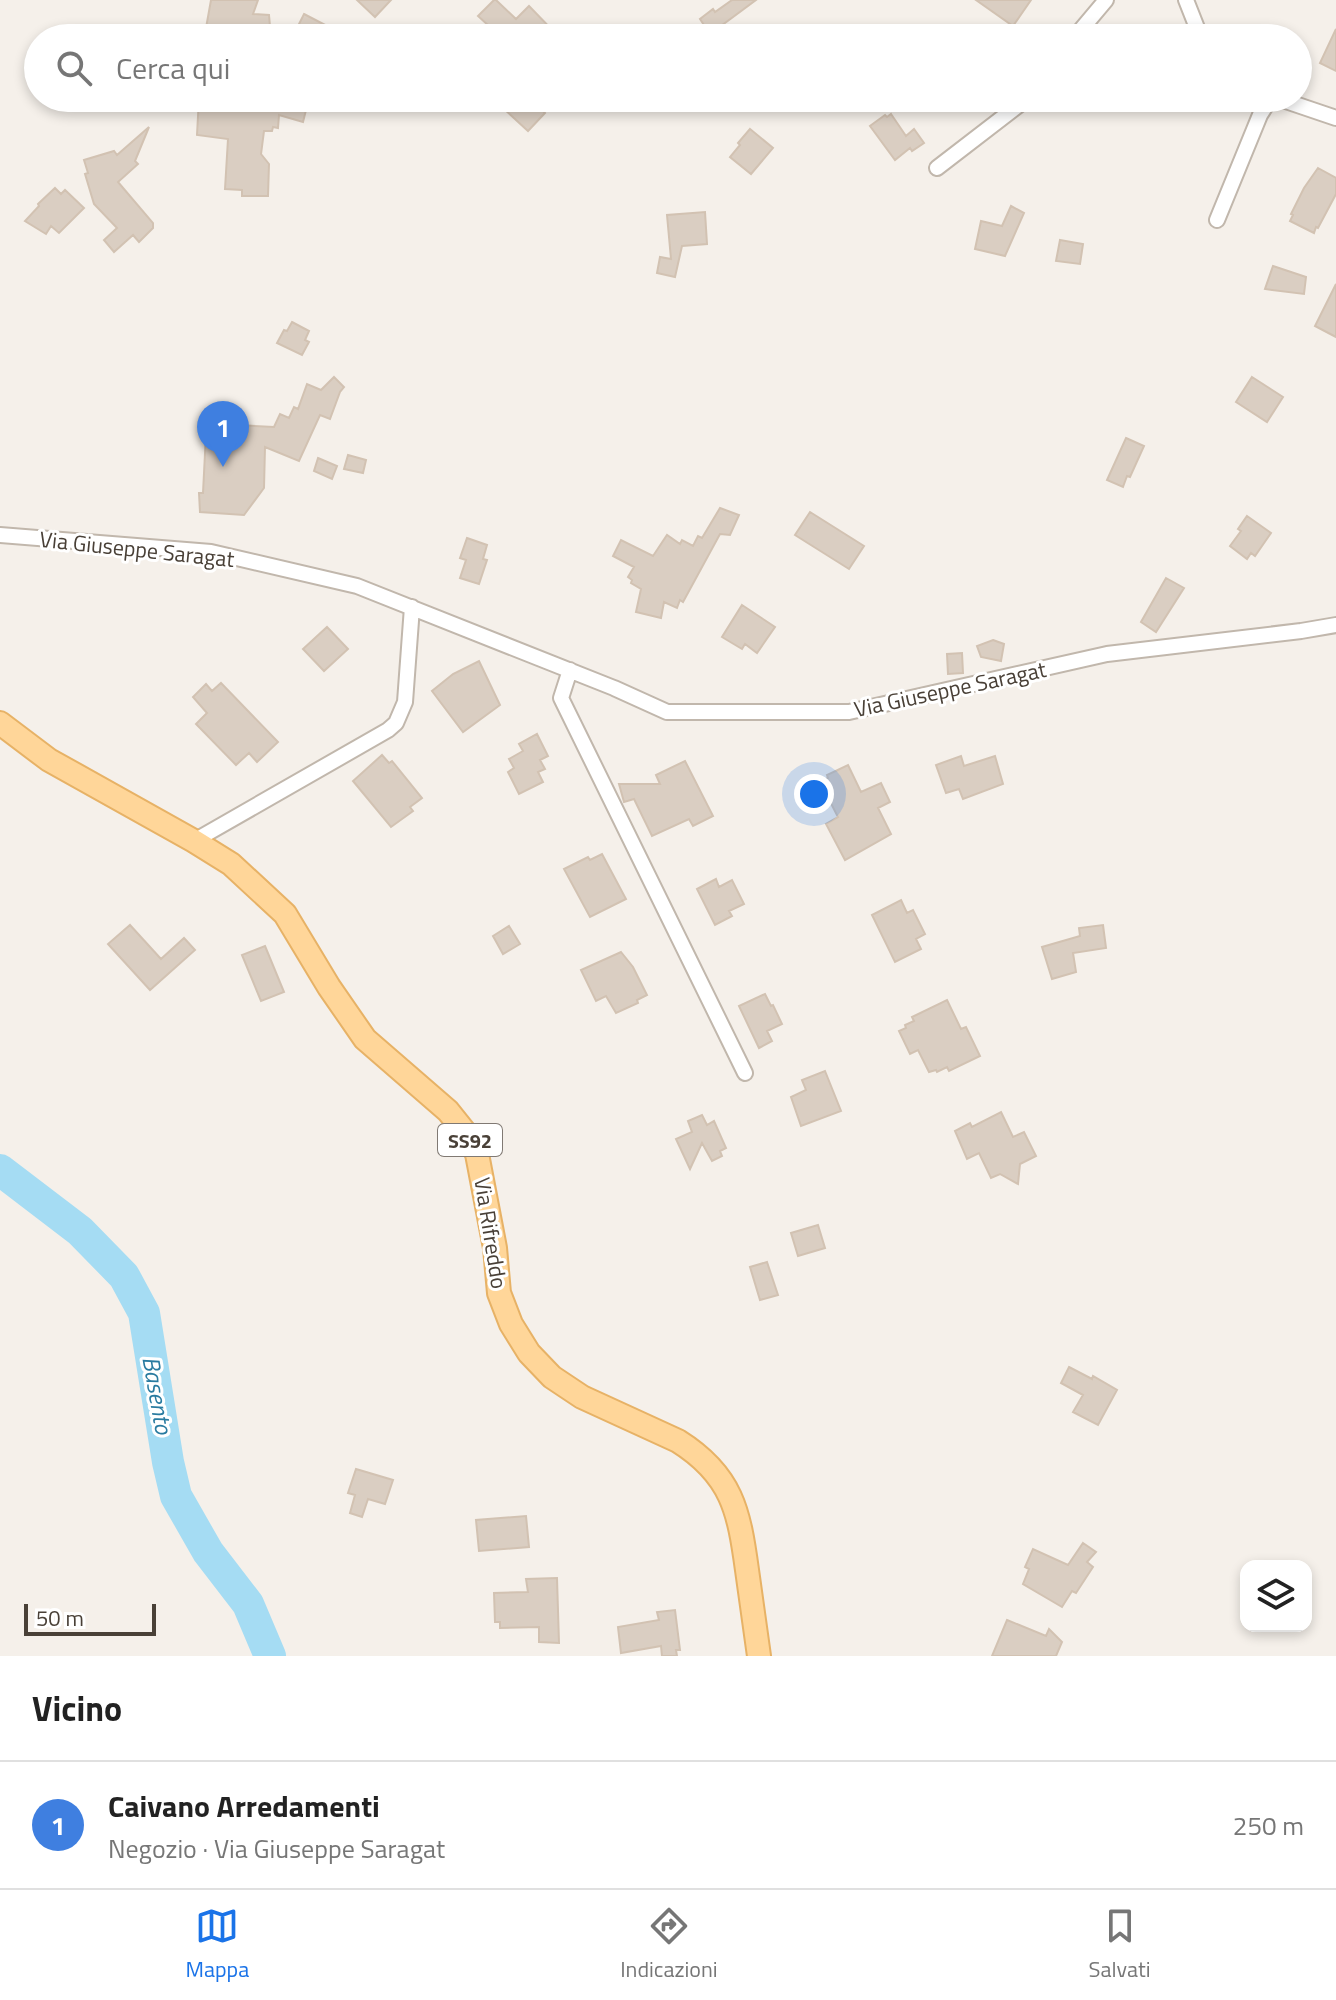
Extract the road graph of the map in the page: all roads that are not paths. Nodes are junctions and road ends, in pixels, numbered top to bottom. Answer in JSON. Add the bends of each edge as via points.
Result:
{"nodes":[{"id":1,"x":1106,"y":0,"type":"edge"},
{"id":2,"x":1186,"y":0,"type":"edge"},
{"id":3,"x":1086,"y":24,"type":"edge"},
{"id":4,"x":1195,"y":24,"type":"edge"},
{"id":5,"x":1312,"y":110,"type":"edge"},
{"id":6,"x":1010,"y":112,"type":"edge"},
{"id":7,"x":1262,"y":112,"type":"edge"},
{"id":8,"x":1336,"y":118,"type":"edge"},
{"id":9,"x":937,"y":168,"type":"dead end"},
{"id":10,"x":1217,"y":220,"type":"dead end"},
{"id":11,"x":0,"y":535,"type":"edge"},
{"id":12,"x":412,"y":607,"type":"junction"},
{"id":13,"x":1336,"y":625,"type":"edge"},
{"id":14,"x":570,"y":670,"type":"junction"},
{"id":15,"x":0,"y":723,"type":"edge"},
{"id":16,"x":194,"y":841,"type":"junction"},
{"id":17,"x":745,"y":1073,"type":"dead end"},
{"id":18,"x":759,"y":1656,"type":"edge"}],
"edges":[{"from":1,"to":3,"type":"street"},
{"from":2,"to":4,"type":"street"},
{"from":5,"to":8,"type":"street"},
{"from":6,"to":9,"type":"street"},
{"from":7,"to":10,"type":"street"},
{"from":11,"to":12,"type":"street","name":"Via Giuseppe Saragat","via":[[211,552],[357,586]]},
{"from":12,"to":14,"type":"street","name":"Via Giuseppe Saragat"},
{"from":12,"to":16,"type":"street","via":[[405,702],[396,723]]},
{"from":13,"to":14,"type":"street","name":"Via Giuseppe Saragat","via":[[1107,654],[849,712],[667,712]]},
{"from":14,"to":17,"type":"street","via":[[561,698]]},
{"from":15,"to":16,"type":"main road","name":"Via Rifreddo","number":"SS92","via":[[49,760]]},
{"from":16,"to":18,"type":"main road","name":"Via Rifreddo","number":"SS92","via":[[231,864],[285,914],[365,1039],[448,1111],[468,1136],[477,1154],[499,1293],[529,1353],[582,1397],[690,1449],[722,1482],[741,1525]]}]}
